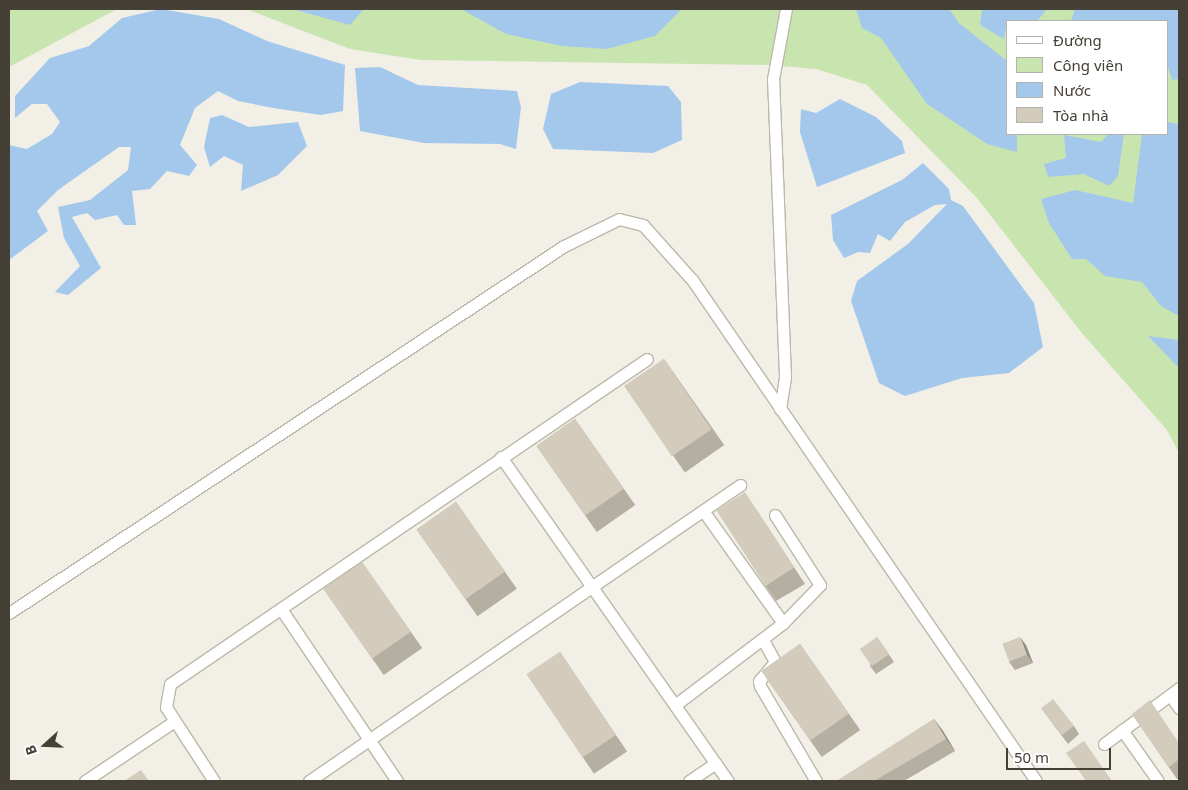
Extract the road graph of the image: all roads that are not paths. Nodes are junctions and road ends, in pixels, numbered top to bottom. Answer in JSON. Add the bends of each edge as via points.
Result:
{"nodes":[{"id":1,"x":786,"y":9,"type":"edge"},
{"id":2,"x":647,"y":359,"type":"dead end"},
{"id":3,"x":780,"y":409,"type":"junction"},
{"id":4,"x":501,"y":457,"type":"junction"},
{"id":5,"x":740,"y":485,"type":"dead end"},
{"id":6,"x":704,"y":512,"type":"junction"},
{"id":7,"x":774,"y":515,"type":"dead end"},
{"id":8,"x":595,"y":588,"type":"junction"},
{"id":9,"x":281,"y":609,"type":"junction"},
{"id":10,"x":9,"y":613,"type":"edge"},
{"id":11,"x":783,"y":623,"type":"junction"},
{"id":12,"x":763,"y":640,"type":"junction"},
{"id":13,"x":1175,"y":692,"type":"edge"},
{"id":14,"x":674,"y":705,"type":"junction"},
{"id":15,"x":1179,"y":708,"type":"edge"},
{"id":16,"x":173,"y":722,"type":"junction"},
{"id":17,"x":1122,"y":730,"type":"junction"},
{"id":18,"x":369,"y":741,"type":"junction"},
{"id":19,"x":1104,"y":744,"type":"dead end"},
{"id":20,"x":716,"y":763,"type":"junction"},
{"id":21,"x":85,"y":781,"type":"edge"},
{"id":22,"x":214,"y":781,"type":"edge"},
{"id":23,"x":309,"y":781,"type":"edge"},
{"id":24,"x":397,"y":781,"type":"edge"},
{"id":25,"x":689,"y":781,"type":"edge"},
{"id":26,"x":728,"y":781,"type":"edge"},
{"id":27,"x":816,"y":781,"type":"edge"},
{"id":28,"x":1036,"y":781,"type":"edge"},
{"id":29,"x":1158,"y":781,"type":"edge"}],
"edges":[{"from":1,"to":3,"type":"street","via":[[774,79],[786,376]]},
{"from":2,"to":4,"type":"street"},
{"from":3,"to":10,"type":"street","via":[[665,244],[643,225],[619,219],[564,246]]},
{"from":3,"to":28,"type":"street"},
{"from":4,"to":8,"type":"street"},
{"from":4,"to":9,"type":"street"},
{"from":5,"to":6,"type":"street"},
{"from":6,"to":8,"type":"street"},
{"from":6,"to":11,"type":"street"},
{"from":7,"to":11,"type":"street","via":[[820,585]]},
{"from":8,"to":14,"type":"street"},
{"from":8,"to":18,"type":"street"},
{"from":9,"to":16,"type":"street","via":[[170,684],[166,707]]},
{"from":9,"to":18,"type":"street"},
{"from":11,"to":12,"type":"street"},
{"from":12,"to":14,"type":"street"},
{"from":12,"to":27,"type":"street","via":[[775,662],[759,680],[760,686]]},
{"from":13,"to":15,"type":"street"},
{"from":13,"to":17,"type":"street"},
{"from":14,"to":20,"type":"street"},
{"from":16,"to":21,"type":"street"},
{"from":16,"to":22,"type":"street"},
{"from":17,"to":19,"type":"street"},
{"from":17,"to":29,"type":"street"},
{"from":18,"to":23,"type":"street"},
{"from":18,"to":24,"type":"street"},
{"from":20,"to":25,"type":"street"},
{"from":20,"to":26,"type":"street"}]}
